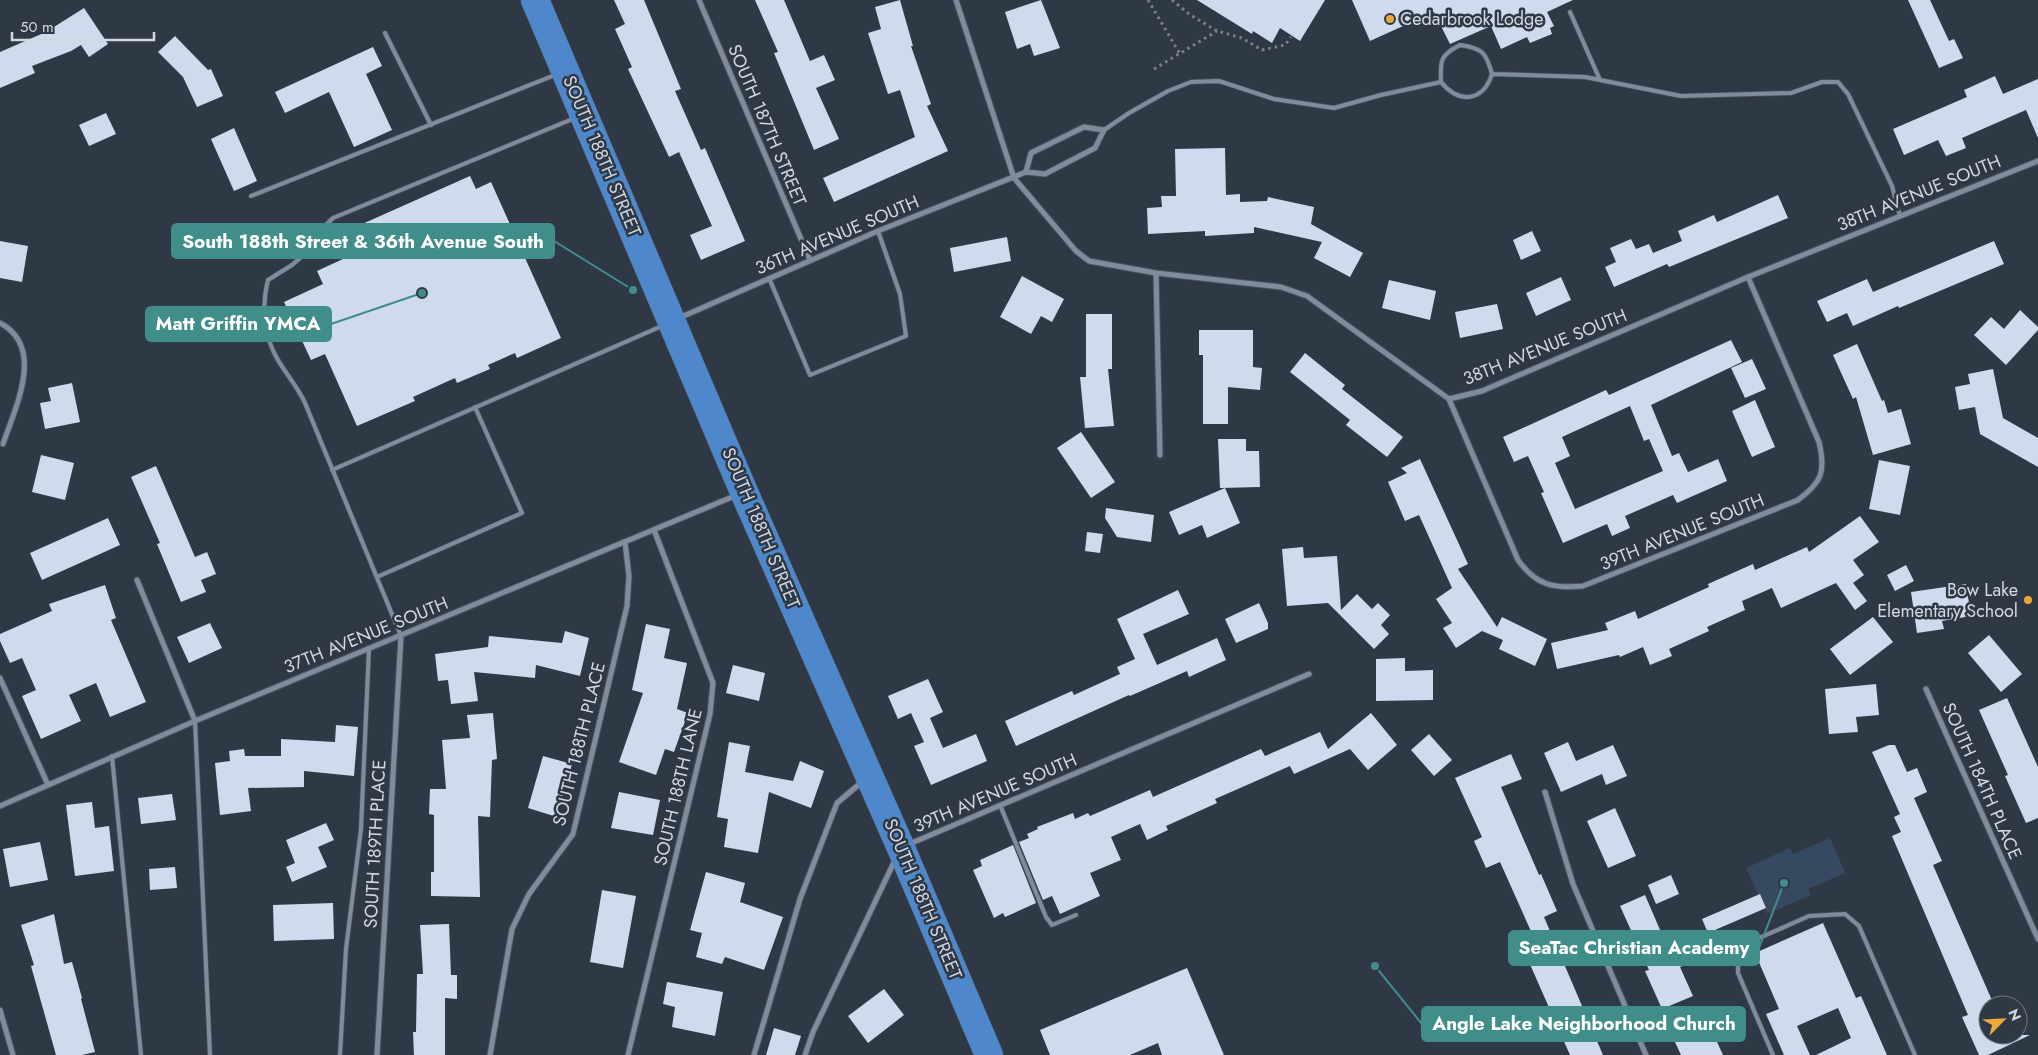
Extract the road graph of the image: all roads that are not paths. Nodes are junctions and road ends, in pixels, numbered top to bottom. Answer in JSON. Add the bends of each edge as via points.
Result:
{"nodes":[{"id":1,"x":535,"y":0,"type":"edge"},
{"id":2,"x":699,"y":0,"type":"edge"},
{"id":3,"x":956,"y":0,"type":"edge"},
{"id":4,"x":1570,"y":12,"type":"dead end"},
{"id":5,"x":385,"y":33,"type":"dead end"},
{"id":6,"x":566,"y":71,"type":"junction"},
{"id":7,"x":1492,"y":74,"type":"junction"},
{"id":8,"x":1600,"y":80,"type":"junction"},
{"id":9,"x":1441,"y":82,"type":"junction"},
{"id":10,"x":584,"y":114,"type":"junction"},
{"id":11,"x":431,"y":125,"type":"junction"},
{"id":12,"x":1104,"y":130,"type":"junction"},
{"id":13,"x":2038,"y":161,"type":"edge"},
{"id":14,"x":1026,"y":172,"type":"junction"},
{"id":15,"x":1014,"y":178,"type":"junction"},
{"id":16,"x":251,"y":196,"type":"dead end"},
{"id":17,"x":1900,"y":216,"type":"junction"},
{"id":18,"x":878,"y":231,"type":"junction"},
{"id":19,"x":810,"y":260,"type":"junction"},
{"id":20,"x":1156,"y":273,"type":"junction"},
{"id":21,"x":1748,"y":277,"type":"junction"},
{"id":22,"x":769,"y":278,"type":"junction"},
{"id":23,"x":672,"y":321,"type":"junction"},
{"id":24,"x":0,"y":323,"type":"edge"},
{"id":25,"x":1449,"y":399,"type":"junction"},
{"id":26,"x":475,"y":407,"type":"junction"},
{"id":27,"x":3,"y":444,"type":"dead end"},
{"id":28,"x":1160,"y":455,"type":"dead end"},
{"id":29,"x":332,"y":470,"type":"junction"},
{"id":30,"x":744,"y":492,"type":"junction"},
{"id":31,"x":654,"y":530,"type":"junction"},
{"id":32,"x":625,"y":542,"type":"junction"},
{"id":33,"x":377,"y":576,"type":"junction"},
{"id":34,"x":137,"y":580,"type":"dead end"},
{"id":35,"x":401,"y":636,"type":"junction"},
{"id":36,"x":369,"y":648,"type":"junction"},
{"id":37,"x":1309,"y":674,"type":"dead end"},
{"id":38,"x":0,"y":678,"type":"edge"},
{"id":39,"x":1926,"y":689,"type":"dead end"},
{"id":40,"x":194,"y":721,"type":"junction"},
{"id":41,"x":112,"y":756,"type":"junction"},
{"id":42,"x":869,"y":775,"type":"junction"},
{"id":43,"x":48,"y":785,"type":"junction"},
{"id":44,"x":1545,"y":792,"type":"dead end"},
{"id":45,"x":1000,"y":805,"type":"junction"},
{"id":46,"x":0,"y":806,"type":"edge"},
{"id":47,"x":901,"y":848,"type":"junction"},
{"id":48,"x":1076,"y":915,"type":"dead end"},
{"id":49,"x":2038,"y":939,"type":"edge"},
{"id":50,"x":0,"y":1010,"type":"edge"},
{"id":51,"x":13,"y":1055,"type":"edge"},
{"id":52,"x":141,"y":1055,"type":"edge"},
{"id":53,"x":210,"y":1055,"type":"edge"},
{"id":54,"x":340,"y":1055,"type":"edge"},
{"id":55,"x":377,"y":1055,"type":"edge"},
{"id":56,"x":490,"y":1055,"type":"edge"},
{"id":57,"x":628,"y":1055,"type":"edge"},
{"id":58,"x":754,"y":1055,"type":"edge"},
{"id":59,"x":805,"y":1055,"type":"edge"},
{"id":60,"x":990,"y":1055,"type":"edge"},
{"id":61,"x":1646,"y":1055,"type":"edge"},
{"id":62,"x":1773,"y":1055,"type":"edge"},
{"id":63,"x":1915,"y":1055,"type":"edge"}],
"edges":[{"from":1,"to":6,"type":"main road","name":"SOUTH 188TH STREET"},
{"from":2,"to":19,"type":"street","name":"SOUTH 187TH STREET"},
{"from":3,"to":15,"type":"street"},
{"from":4,"to":8,"type":"lane"},
{"from":5,"to":11,"type":"lane"},
{"from":6,"to":10,"type":"main road","name":"SOUTH 188TH STREET"},
{"from":6,"to":11,"type":"lane"},
{"from":7,"to":8,"type":"lane"},
{"from":7,"to":9,"type":"lane","via":[[1482,92],[1468,97],[1457,96]]},
{"from":7,"to":9,"type":"lane","via":[[1484,53],[1476,47],[1460,45],[1447,51],[1442,60]]},
{"from":8,"to":17,"type":"lane","via":[[1681,96],[1791,93],[1822,82],[1838,82],[1848,94],[1892,186]]},
{"from":9,"to":12,"type":"lane","via":[[1334,108],[1274,99],[1219,81],[1191,82],[1168,90]]},
{"from":10,"to":23,"type":"main road","name":"SOUTH 188TH STREET"},
{"from":10,"to":29,"type":"lane","via":[[333,218],[307,252],[268,280],[264,308],[269,340],[303,400]]},
{"from":11,"to":16,"type":"lane"},
{"from":12,"to":14,"type":"street","via":[[1095,148],[1045,174]]},
{"from":12,"to":14,"type":"street","via":[[1084,127],[1031,153]]},
{"from":13,"to":17,"type":"street","name":"38TH AVENUE SOUTH"},
{"from":14,"to":15,"type":"street","name":"36TH AVENUE SOUTH"},
{"from":15,"to":18,"type":"street","name":"36TH AVENUE SOUTH"},
{"from":15,"to":20,"type":"street","name":"38TH AVENUE SOUTH","via":[[1076,251],[1089,261]]},
{"from":17,"to":21,"type":"street","name":"38TH AVENUE SOUTH"},
{"from":18,"to":19,"type":"street","name":"36TH AVENUE SOUTH"},
{"from":18,"to":22,"type":"lane","via":[[900,294],[906,336],[810,375]]},
{"from":19,"to":22,"type":"street","name":"36TH AVENUE SOUTH"},
{"from":20,"to":25,"type":"street","name":"38TH AVENUE SOUTH","via":[[1282,287],[1307,296]]},
{"from":20,"to":28,"type":"street"},
{"from":21,"to":25,"type":"street","name":"38TH AVENUE SOUTH","via":[[1482,391]]},
{"from":21,"to":25,"type":"street","name":"39TH AVENUE SOUTH","via":[[1819,442],[1822,474],[1813,489],[1798,500],[1583,586],[1563,588],[1541,582],[1528,574],[1518,560]]},
{"from":22,"to":23,"type":"street","name":"36TH AVENUE SOUTH"},
{"from":23,"to":26,"type":"lane"},
{"from":23,"to":30,"type":"main road","name":"SOUTH 188TH STREET"},
{"from":24,"to":27,"type":"street","via":[[14,334],[22,346],[26,368]]},
{"from":26,"to":29,"type":"lane"},
{"from":26,"to":33,"type":"lane","via":[[522,514]]},
{"from":29,"to":33,"type":"lane"},
{"from":30,"to":31,"type":"street","name":"37TH AVENUE SOUTH"},
{"from":30,"to":42,"type":"main road","name":"SOUTH 188TH STREET"},
{"from":31,"to":32,"type":"street","name":"37TH AVENUE SOUTH"},
{"from":31,"to":57,"type":"street","name":"SOUTH 188TH LANE","via":[[714,683],[710,714]]},
{"from":32,"to":35,"type":"street","name":"37TH AVENUE SOUTH"},
{"from":32,"to":56,"type":"street","name":"SOUTH 188TH PLACE","via":[[628,606],[573,834],[529,894],[512,929]]},
{"from":33,"to":35,"type":"lane"},
{"from":34,"to":40,"type":"street"},
{"from":35,"to":36,"type":"street","name":"37TH AVENUE SOUTH"},
{"from":35,"to":55,"type":"street","name":"SOUTH 189TH PLACE"},
{"from":36,"to":40,"type":"street","name":"37TH AVENUE SOUTH"},
{"from":36,"to":54,"type":"lane","via":[[361,829],[346,949]]},
{"from":37,"to":45,"type":"street","name":"39TH AVENUE SOUTH"},
{"from":38,"to":43,"type":"street"},
{"from":39,"to":49,"type":"street","name":"SOUTH 184TH PLACE"},
{"from":40,"to":41,"type":"street","name":"37TH AVENUE SOUTH"},
{"from":40,"to":53,"type":"lane"},
{"from":41,"to":43,"type":"street","name":"37TH AVENUE SOUTH"},
{"from":41,"to":52,"type":"lane"},
{"from":42,"to":47,"type":"main road","name":"SOUTH 188TH STREET"},
{"from":42,"to":58,"type":"street","via":[[837,803],[800,899]]},
{"from":43,"to":46,"type":"street","name":"37TH AVENUE SOUTH"},
{"from":44,"to":61,"type":"street","via":[[1573,884]]},
{"from":45,"to":47,"type":"street","name":"39TH AVENUE SOUTH"},
{"from":45,"to":48,"type":"lane","via":[[1046,917],[1052,924]]},
{"from":47,"to":59,"type":"street","name":"39TH AVENUE SOUTH"},
{"from":47,"to":60,"type":"main road","name":"SOUTH 188TH STREET"},
{"from":50,"to":51,"type":"street"},
{"from":62,"to":63,"type":"lane","via":[[1738,973],[1738,961],[1743,950],[1757,939],[1809,916],[1829,913],[1844,914],[1859,926]]}]}
